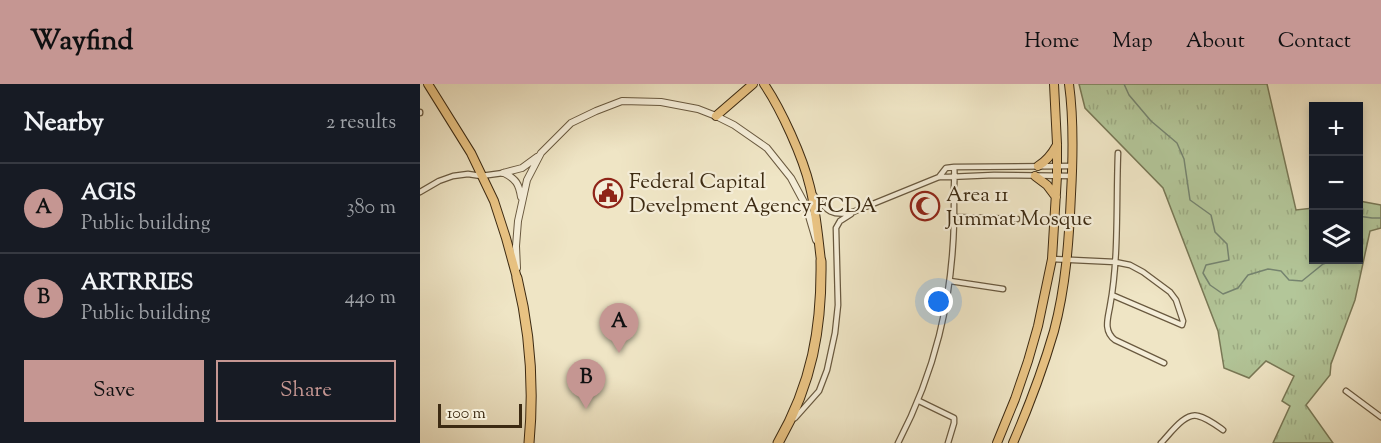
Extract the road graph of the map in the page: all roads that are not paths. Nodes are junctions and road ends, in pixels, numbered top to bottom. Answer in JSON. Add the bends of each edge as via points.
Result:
{"nodes":[{"id":1,"x":428,"y":84,"type":"edge"},
{"id":2,"x":753,"y":84,"type":"edge"},
{"id":3,"x":764,"y":84,"type":"edge"},
{"id":4,"x":1054,"y":84,"type":"edge"},
{"id":5,"x":1069,"y":84,"type":"edge"},
{"id":6,"x":716,"y":116,"type":"junction"},
{"id":7,"x":1058,"y":144,"type":"junction"},
{"id":8,"x":541,"y":153,"type":"junction"},
{"id":9,"x":1118,"y":153,"type":"dead end"},
{"id":10,"x":1057,"y":165,"type":"junction"},
{"id":11,"x":1038,"y":166,"type":"junction"},
{"id":12,"x":1072,"y":166,"type":"junction"},
{"id":13,"x":954,"y":167,"type":"junction"},
{"id":14,"x":946,"y":168,"type":"junction"},
{"id":15,"x":503,"y":173,"type":"junction"},
{"id":16,"x":482,"y":176,"type":"junction"},
{"id":17,"x":1035,"y":176,"type":"junction"},
{"id":18,"x":1057,"y":176,"type":"junction"},
{"id":19,"x":1072,"y":176,"type":"junction"},
{"id":20,"x":939,"y":177,"type":"junction"},
{"id":21,"x":948,"y":177,"type":"junction"},
{"id":22,"x":955,"y":177,"type":"junction"},
{"id":23,"x":954,"y":186,"type":"junction"},
{"id":24,"x":811,"y":191,"type":"junction"},
{"id":25,"x":420,"y":192,"type":"edge"},
{"id":26,"x":1056,"y":197,"type":"junction"},
{"id":27,"x":522,"y":204,"type":"junction"},
{"id":28,"x":853,"y":212,"type":"junction"},
{"id":29,"x":954,"y":217,"type":"junction"},
{"id":30,"x":1017,"y":219,"type":"dead end"},
{"id":31,"x":1052,"y":260,"type":"junction"},
{"id":32,"x":1067,"y":260,"type":"junction"},
{"id":33,"x":821,"y":261,"type":"junction"},
{"id":34,"x":1115,"y":262,"type":"junction"},
{"id":35,"x":517,"y":278,"type":"junction"},
{"id":36,"x":950,"y":281,"type":"junction"},
{"id":37,"x":1003,"y":289,"type":"dead end"},
{"id":38,"x":1112,"y":295,"type":"junction"},
{"id":39,"x":1164,"y":363,"type":"dead end"},
{"id":40,"x":1346,"y":391,"type":"dead end"},
{"id":41,"x":919,"y":401,"type":"junction"},
{"id":42,"x":1381,"y":417,"type":"edge"},
{"id":43,"x":788,"y":427,"type":"junction"},
{"id":44,"x":1223,"y":430,"type":"dead end"},
{"id":45,"x":529,"y":443,"type":"edge"},
{"id":46,"x":778,"y":443,"type":"edge"},
{"id":47,"x":898,"y":443,"type":"edge"},
{"id":48,"x":948,"y":443,"type":"edge"},
{"id":49,"x":997,"y":443,"type":"edge"},
{"id":50,"x":1014,"y":443,"type":"edge"},
{"id":51,"x":1161,"y":443,"type":"edge"}],
"edges":[{"from":1,"to":16,"type":"highway"},
{"from":2,"to":6,"type":"highway"},
{"from":3,"to":24,"type":"highway","via":[[789,131]]},
{"from":4,"to":7,"type":"main road"},
{"from":5,"to":12,"type":"main road"},
{"from":6,"to":8,"type":"street","via":[[661,102],[622,102],[571,123]]},
{"from":6,"to":33,"type":"street","via":[[767,148],[791,178],[806,206]]},
{"from":7,"to":10,"type":"main road"},
{"from":7,"to":11,"type":"main road"},
{"from":8,"to":15,"type":"street","via":[[522,168]]},
{"from":8,"to":27,"type":"street","via":[[526,180]]},
{"from":9,"to":34,"type":"street"},
{"from":10,"to":11,"type":"street"},
{"from":10,"to":12,"type":"street"},
{"from":10,"to":18,"type":"main road"},
{"from":11,"to":13,"type":"street"},
{"from":12,"to":19,"type":"main road"},
{"from":13,"to":14,"type":"street"},
{"from":13,"to":22,"type":"street"},
{"from":14,"to":20,"type":"street"},
{"from":14,"to":21,"type":"street"},
{"from":15,"to":16,"type":"street"},
{"from":15,"to":27,"type":"street","via":[[518,185]]},
{"from":16,"to":25,"type":"street","via":[[453,176]]},
{"from":16,"to":35,"type":"highway","via":[[494,201]]},
{"from":17,"to":18,"type":"street"},
{"from":17,"to":22,"type":"street"},
{"from":17,"to":26,"type":"main road"},
{"from":18,"to":19,"type":"street"},
{"from":18,"to":26,"type":"main road"},
{"from":19,"to":32,"type":"main road"},
{"from":20,"to":21,"type":"street"},
{"from":20,"to":28,"type":"street"},
{"from":21,"to":22,"type":"street"},
{"from":21,"to":23,"type":"street"},
{"from":22,"to":23,"type":"street"},
{"from":23,"to":29,"type":"street"},
{"from":24,"to":28,"type":"street","via":[[828,211],[840,215]]},
{"from":24,"to":33,"type":"highway"},
{"from":26,"to":31,"type":"main road"},
{"from":27,"to":35,"type":"street","via":[[516,246]]},
{"from":28,"to":43,"type":"street","via":[[836,228],[838,305],[827,370],[819,391]]},
{"from":29,"to":30,"type":"street"},
{"from":29,"to":36,"type":"street"},
{"from":31,"to":32,"type":"street"},
{"from":31,"to":49,"type":"main road","via":[[1028,362]]},
{"from":32,"to":34,"type":"street"},
{"from":32,"to":50,"type":"main road","via":[[1053,335]]},
{"from":33,"to":43,"type":"highway","via":[[816,345]]},
{"from":34,"to":38,"type":"street"},
{"from":34,"to":38,"type":"street","via":[[1143,272],[1170,292],[1182,325]]},
{"from":35,"to":45,"type":"highway","via":[[531,373]]},
{"from":36,"to":37,"type":"street"},
{"from":36,"to":41,"type":"street","via":[[939,341]]},
{"from":38,"to":39,"type":"street","via":[[1109,335]]},
{"from":40,"to":42,"type":"street"},
{"from":41,"to":47,"type":"street"},
{"from":41,"to":48,"type":"street","via":[[954,418]]},
{"from":43,"to":46,"type":"highway"},
{"from":44,"to":51,"type":"street","via":[[1191,415]]}]}
